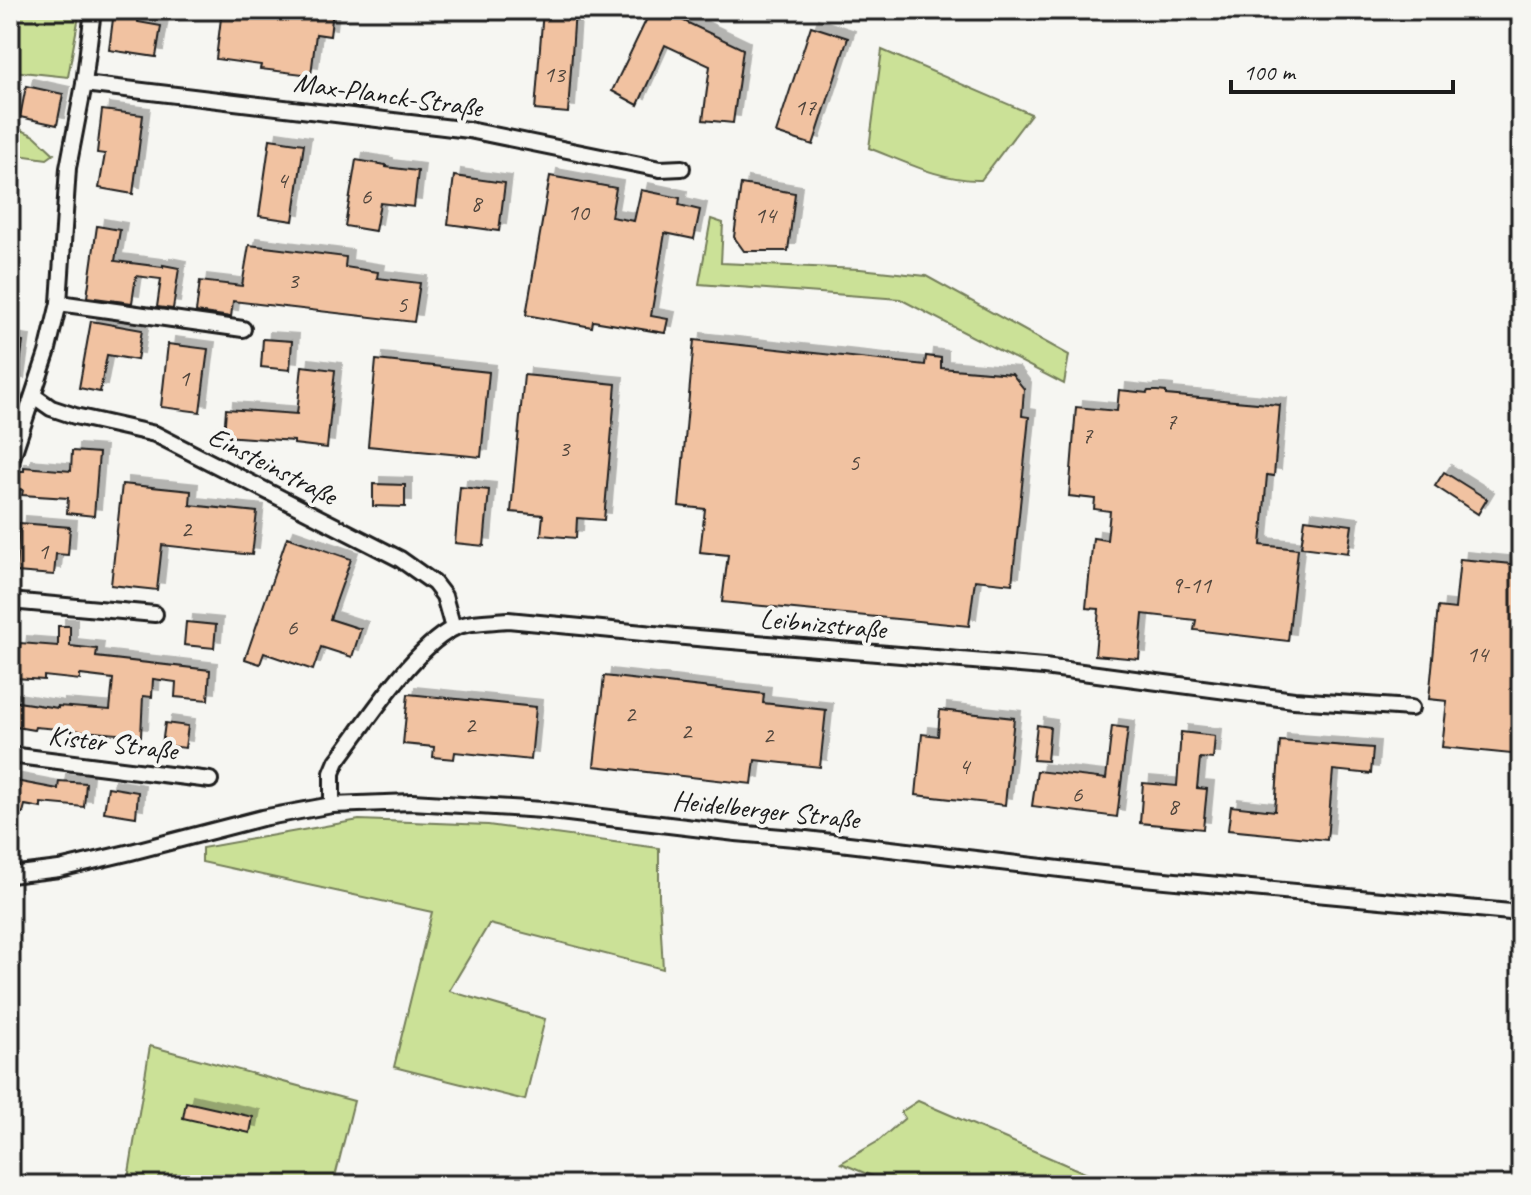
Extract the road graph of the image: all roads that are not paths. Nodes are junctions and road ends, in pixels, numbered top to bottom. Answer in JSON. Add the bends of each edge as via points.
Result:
{"nodes":[{"id":1,"x":93,"y":10,"type":"edge"},
{"id":2,"x":84,"y":84,"type":"junction"},
{"id":3,"x":682,"y":168,"type":"dead end"},
{"id":4,"x":59,"y":303,"type":"junction"},
{"id":5,"x":243,"y":329,"type":"dead end"},
{"id":6,"x":34,"y":396,"type":"junction"},
{"id":7,"x":10,"y":464,"type":"edge"},
{"id":8,"x":10,"y":601,"type":"edge"},
{"id":9,"x":155,"y":614,"type":"dead end"},
{"id":10,"x":453,"y":628,"type":"junction"},
{"id":11,"x":1411,"y":708,"type":"dead end"},
{"id":12,"x":10,"y":755,"type":"edge"},
{"id":13,"x":210,"y":780,"type":"dead end"},
{"id":14,"x":332,"y":805,"type":"junction"},
{"id":15,"x":10,"y":875,"type":"edge"},
{"id":16,"x":1521,"y":913,"type":"edge"}],
"edges":[{"from":1,"to":2,"type":"street"},
{"from":2,"to":3,"type":"street","name":"Max-Planck-Straße","via":[[469,130],[660,169]]},
{"from":2,"to":4,"type":"street","via":[[68,168]]},
{"from":4,"to":5,"type":"street"},
{"from":4,"to":6,"type":"street"},
{"from":6,"to":7,"type":"street"},
{"from":6,"to":10,"type":"street","name":"Einsteinstraße","via":[[75,416],[155,434],[400,559],[444,596]]},
{"from":8,"to":9,"type":"street"},
{"from":10,"to":11,"type":"street","name":"Leibnizstraße","via":[[508,620],[1044,667],[1294,700]]},
{"from":10,"to":14,"type":"street","name":"Leibnizstraße","via":[[410,666],[337,761]]},
{"from":12,"to":13,"type":"street","name":"Kister Straße"},
{"from":14,"to":15,"type":"street","name":"Heidelberger Straße","via":[[59,869]]},
{"from":14,"to":16,"type":"street","name":"Heidelberger Straße","via":[[412,802],[543,810],[1111,875]]}]}
